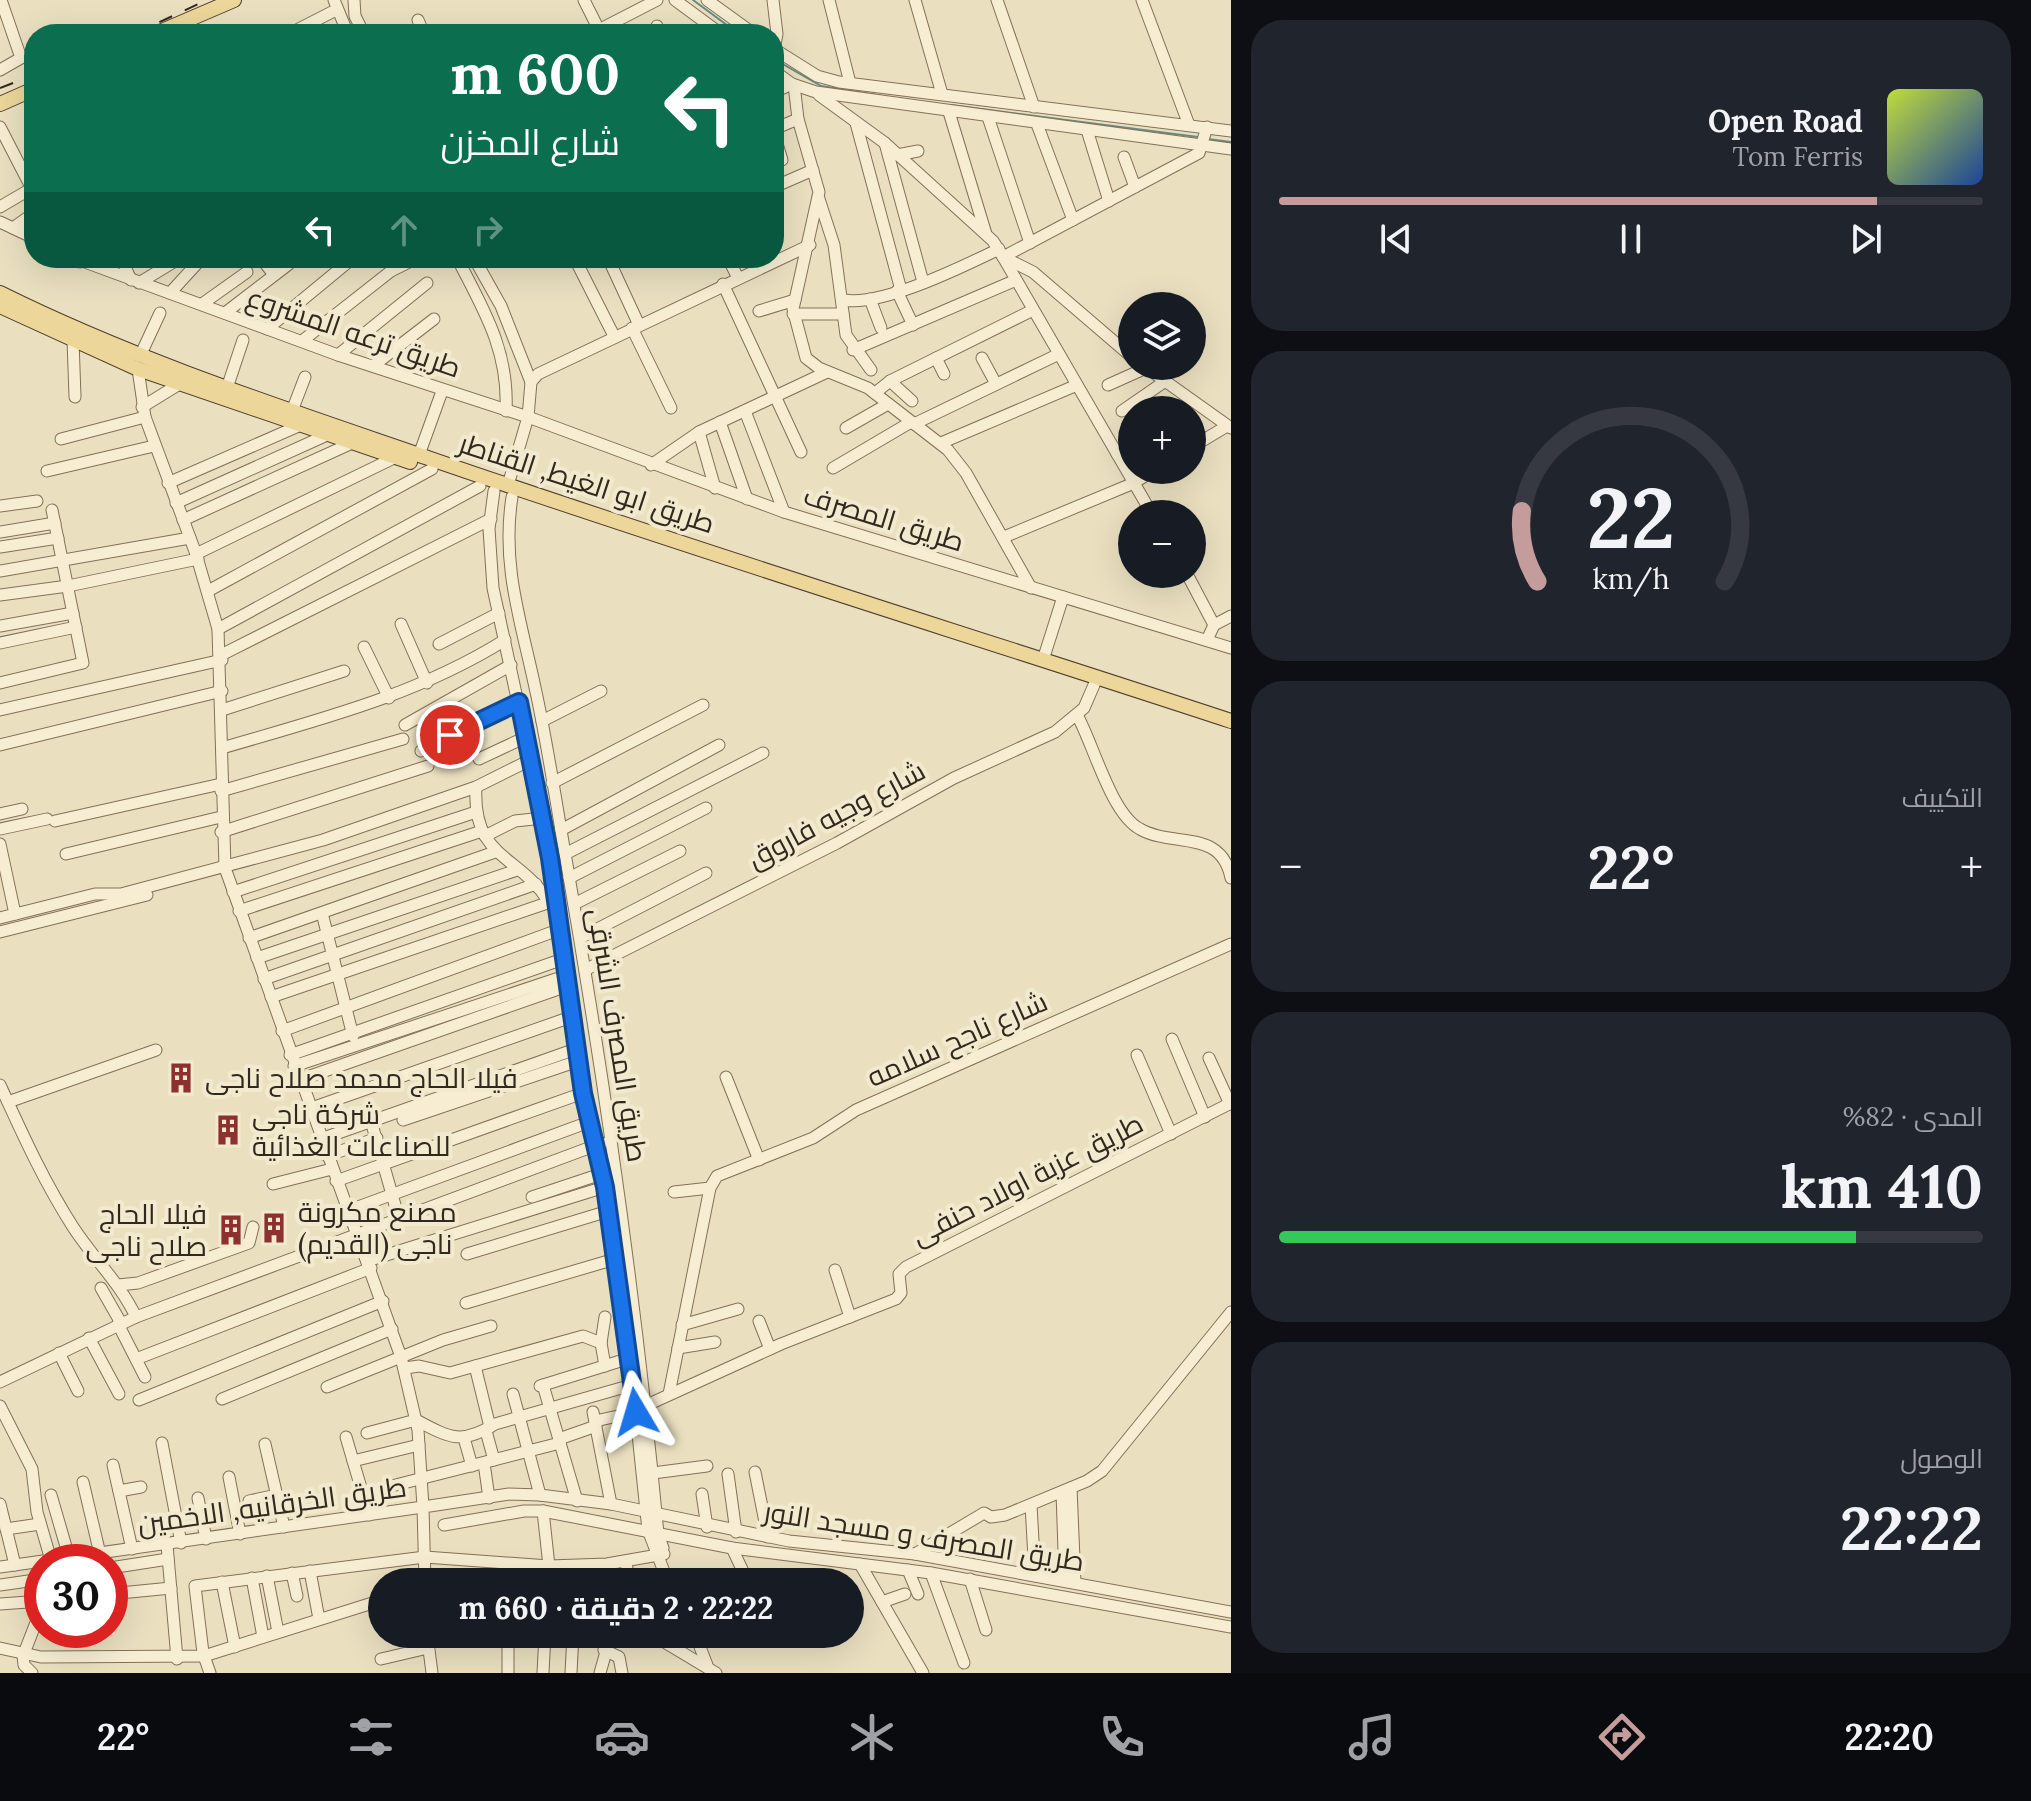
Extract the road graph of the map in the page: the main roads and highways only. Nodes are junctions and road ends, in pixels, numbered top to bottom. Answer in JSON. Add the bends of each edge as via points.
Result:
{"nodes":[{"id":1,"x":234,"y":0,"type":"edge"},
{"id":2,"x":178,"y":24,"type":"edge"},
{"id":3,"x":24,"y":93,"type":"edge"},
{"id":4,"x":0,"y":104,"type":"edge"},
{"id":5,"x":0,"y":293,"type":"edge"},
{"id":6,"x":0,"y":306,"type":"edge"},
{"id":7,"x":139,"y":362,"type":"junction"},
{"id":8,"x":498,"y":490,"type":"junction"},
{"id":9,"x":1165,"y":704,"type":"junction"},
{"id":10,"x":1231,"y":721,"type":"edge"},
{"id":11,"x":1231,"y":731,"type":"edge"}],
"edges":[{"from":1,"to":2,"type":"main road"},
{"from":3,"to":4,"type":"main road"},
{"from":5,"to":7,"type":"main road","name":"طريق ابو الغيط, القناطر"},
{"from":6,"to":7,"type":"main road","name":"طريق ابو الغيط, القناطر","via":[[73,340]]},
{"from":7,"to":8,"type":"main road","name":"طريق ابو الغيط, القناطر","via":[[419,455]]},
{"from":7,"to":8,"type":"main road","name":"طريق ابو الغيط, القناطر","via":[[181,383]]},
{"from":8,"to":9,"type":"main road","name":"طريق ابو الغيط, القناطر"},
{"from":8,"to":9,"type":"main road","name":"طريق ابو الغيط, القناطر","via":[[1043,660]]},
{"from":9,"to":10,"type":"main road"},
{"from":9,"to":11,"type":"main road"}]}
